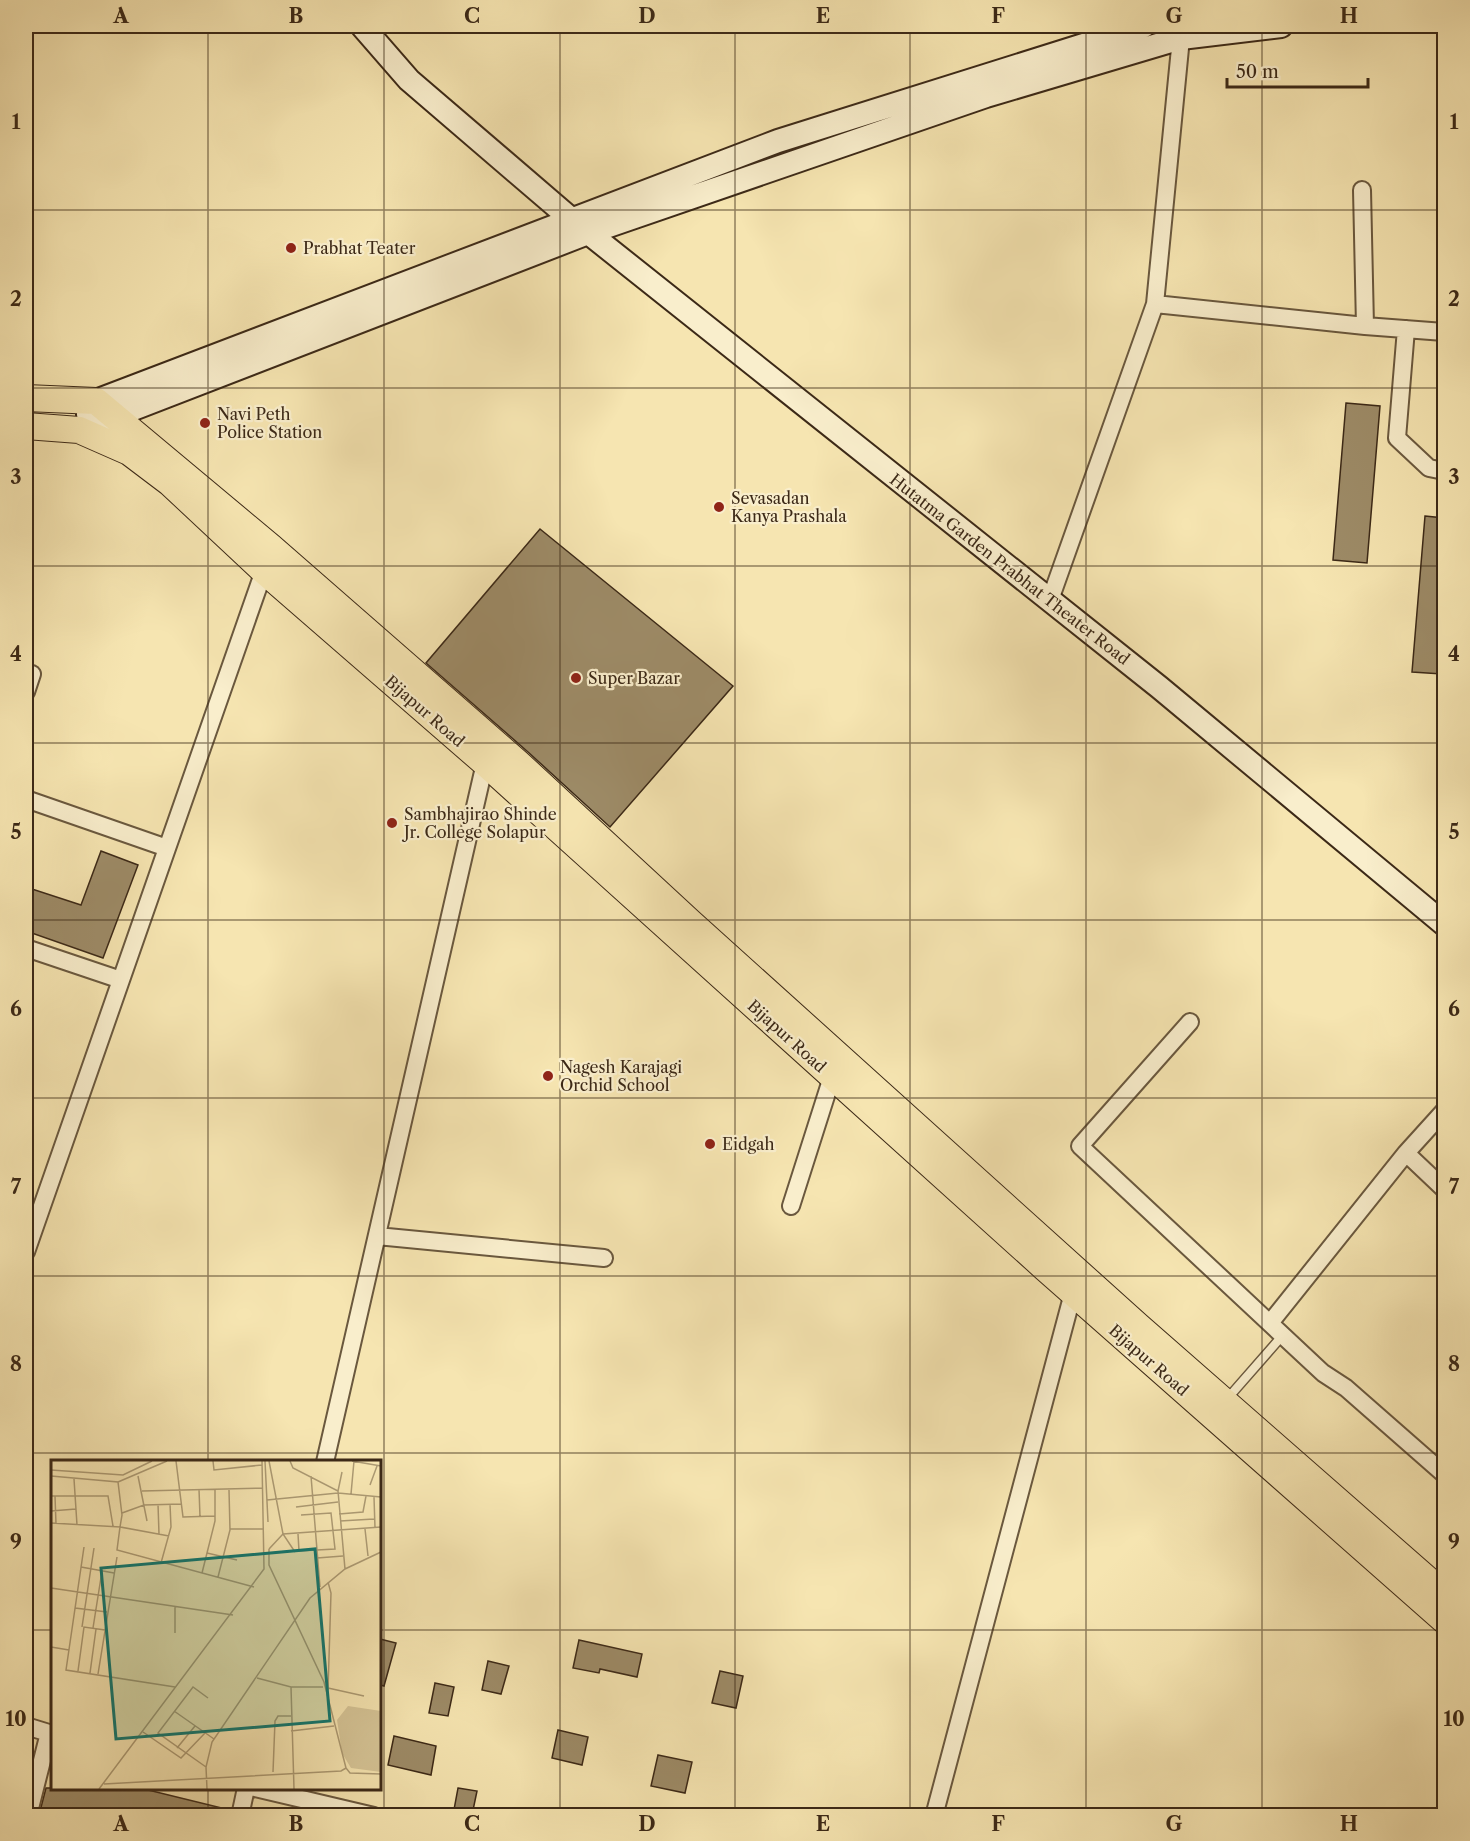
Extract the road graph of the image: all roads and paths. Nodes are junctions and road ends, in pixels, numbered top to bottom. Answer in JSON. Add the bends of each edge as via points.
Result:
{"nodes":[{"id":1,"x":362,"y":26,"type":"edge"},
{"id":2,"x":1144,"y":26,"type":"edge"},
{"id":3,"x":1281,"y":26,"type":"edge"},
{"id":4,"x":1181,"y":38,"type":"junction"},
{"id":5,"x":1362,"y":190,"type":"dead end"},
{"id":6,"x":580,"y":226,"type":"junction"},
{"id":7,"x":1155,"y":304,"type":"junction"},
{"id":8,"x":1365,"y":326,"type":"junction"},
{"id":9,"x":1406,"y":329,"type":"junction"},
{"id":10,"x":1444,"y":332,"type":"edge"},
{"id":11,"x":26,"y":398,"type":"edge"},
{"id":12,"x":105,"y":408,"type":"junction"},
{"id":13,"x":26,"y":426,"type":"edge"},
{"id":14,"x":79,"y":429,"type":"junction"},
{"id":15,"x":1444,"y":471,"type":"edge"},
{"id":16,"x":268,"y":559,"type":"junction"},
{"id":17,"x":1050,"y":600,"type":"junction"},
{"id":18,"x":32,"y":674,"type":"dead end"},
{"id":19,"x":26,"y":692,"type":"edge"},
{"id":20,"x":492,"y":755,"type":"junction"},
{"id":21,"x":26,"y":799,"type":"edge"},
{"id":22,"x":167,"y":848,"type":"junction"},
{"id":23,"x":1444,"y":924,"type":"edge"},
{"id":24,"x":26,"y":948,"type":"edge"},
{"id":25,"x":120,"y":980,"type":"junction"},
{"id":26,"x":1190,"y":1022,"type":"dead end"},
{"id":27,"x":832,"y":1077,"type":"junction"},
{"id":28,"x":1444,"y":1111,"type":"edge"},
{"id":29,"x":1406,"y":1153,"type":"junction"},
{"id":30,"x":1444,"y":1189,"type":"edge"},
{"id":31,"x":791,"y":1206,"type":"dead end"},
{"id":32,"x":32,"y":1213,"type":"edge"},
{"id":33,"x":377,"y":1236,"type":"junction"},
{"id":34,"x":26,"y":1252,"type":"edge"},
{"id":35,"x":604,"y":1258,"type":"dead end"},
{"id":36,"x":1073,"y":1293,"type":"junction"},
{"id":37,"x":1270,"y":1323,"type":"junction"},
{"id":38,"x":1283,"y":1335,"type":"junction"},
{"id":39,"x":1224,"y":1402,"type":"junction"},
{"id":40,"x":325,"y":1460,"type":"edge"},
{"id":41,"x":1444,"y":1474,"type":"edge"},
{"id":42,"x":1438,"y":1592,"type":"edge"},
{"id":43,"x":1444,"y":1620,"type":"edge"},
{"id":44,"x":26,"y":1726,"type":"edge"},
{"id":45,"x":51,"y":1733,"type":"edge"},
{"id":46,"x":246,"y":1790,"type":"edge"},
{"id":47,"x":264,"y":1790,"type":"edge"},
{"id":48,"x":28,"y":1815,"type":"edge"},
{"id":49,"x":240,"y":1815,"type":"edge"},
{"id":50,"x":374,"y":1815,"type":"edge"},
{"id":51,"x":934,"y":1815,"type":"edge"}],
"edges":[{"from":1,"to":6,"type":"main road","name":"Hutatma Garden Prabhat Theater Road","via":[[409,80]]},
{"from":2,"to":6,"type":"main road","via":[[778,141]]},
{"from":3,"to":4,"type":"main road"},
{"from":4,"to":6,"type":"main road"},
{"from":4,"to":7,"type":"street"},
{"from":5,"to":8,"type":"street"},
{"from":6,"to":12,"type":"main road"},
{"from":6,"to":17,"type":"main road","name":"Hutatma Garden Prabhat Theater Road"},
{"from":7,"to":8,"type":"street"},
{"from":7,"to":17,"type":"street"},
{"from":8,"to":9,"type":"street"},
{"from":9,"to":10,"type":"street"},
{"from":9,"to":15,"type":"street","via":[[1397,438],[1429,468]]},
{"from":11,"to":12,"type":"main road"},
{"from":12,"to":14,"type":"main road"},
{"from":12,"to":16,"type":"main road"},
{"from":13,"to":14,"type":"main road"},
{"from":14,"to":16,"type":"main road","name":"Bijapur Road","via":[[129,452]]},
{"from":16,"to":20,"type":"main road","name":"Bijapur Road"},
{"from":16,"to":22,"type":"street"},
{"from":17,"to":23,"type":"main road","name":"Hutatma Garden Prabhat Theater Road"},
{"from":18,"to":19,"type":"street"},
{"from":20,"to":27,"type":"main road","name":"Bijapur Road"},
{"from":20,"to":33,"type":"street"},
{"from":20,"to":39,"type":"main road"},
{"from":21,"to":22,"type":"street"},
{"from":22,"to":25,"type":"street"},
{"from":24,"to":25,"type":"street"},
{"from":25,"to":32,"type":"street"},
{"from":26,"to":37,"type":"street","via":[[1080,1146]]},
{"from":27,"to":31,"type":"street"},
{"from":27,"to":36,"type":"main road","name":"Bijapur Road"},
{"from":28,"to":29,"type":"street"},
{"from":29,"to":30,"type":"street"},
{"from":29,"to":37,"type":"street"},
{"from":32,"to":34,"type":"street"},
{"from":33,"to":35,"type":"street"},
{"from":33,"to":40,"type":"street"},
{"from":36,"to":42,"type":"main road","name":"Bijapur Road"},
{"from":36,"to":51,"type":"street"},
{"from":37,"to":38,"type":"street"},
{"from":38,"to":39,"type":"lane"},
{"from":38,"to":41,"type":"street","via":[[1323,1374],[1346,1388]]},
{"from":39,"to":42,"type":"main road"},
{"from":42,"to":43,"type":"main road","name":"Bijapur Road"},
{"from":44,"to":45,"type":"street"},
{"from":45,"to":48,"type":"street"},
{"from":46,"to":49,"type":"street"},
{"from":47,"to":50,"type":"street"}]}
